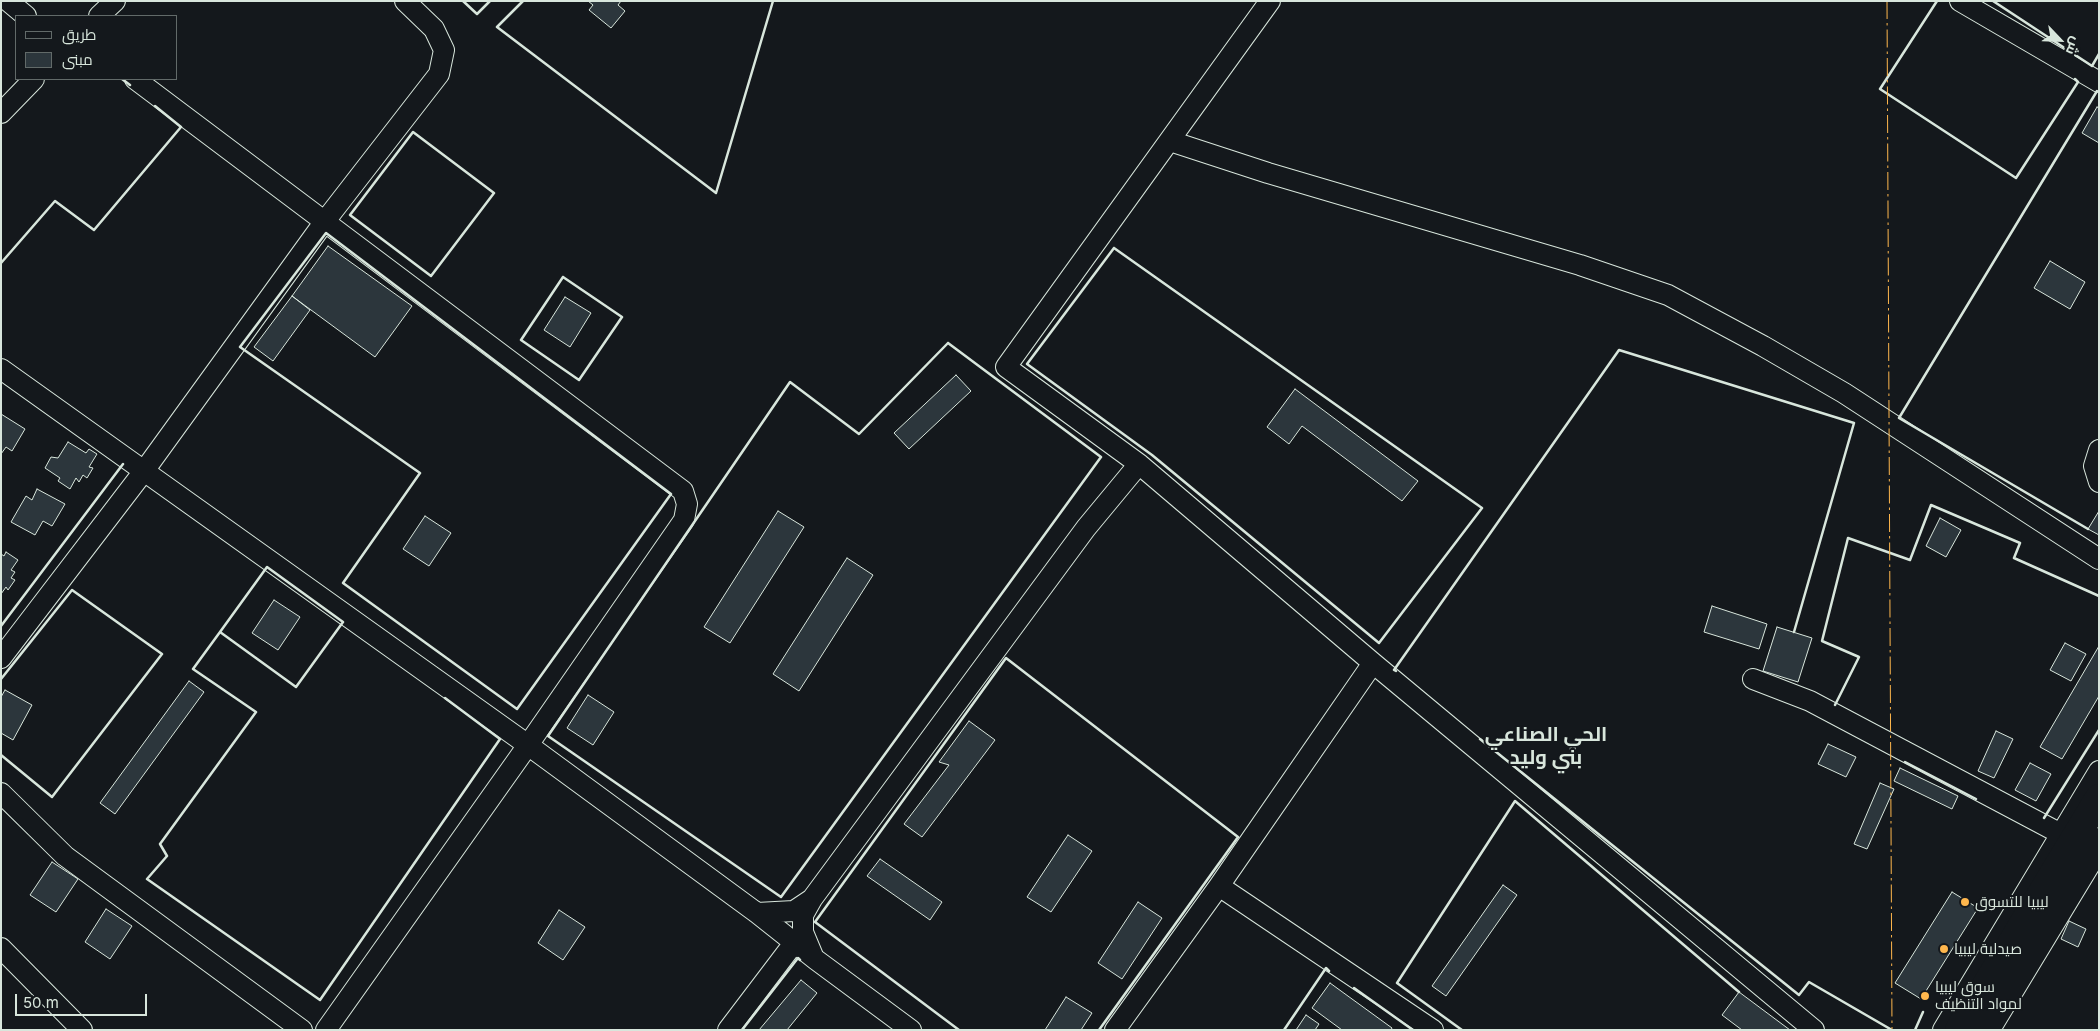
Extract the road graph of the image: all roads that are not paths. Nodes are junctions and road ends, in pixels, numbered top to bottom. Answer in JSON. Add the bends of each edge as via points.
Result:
{"nodes":[{"id":1,"x":8,"y":1,"type":"edge"},
{"id":2,"x":115,"y":1,"type":"edge"},
{"id":3,"x":405,"y":1,"type":"edge"},
{"id":4,"x":1270,"y":1,"type":"edge"},
{"id":5,"x":1960,"y":1,"type":"edge"},
{"id":6,"x":25,"y":15,"type":"edge"},
{"id":7,"x":100,"y":15,"type":"edge"},
{"id":8,"x":33,"y":80,"type":"edge"},
{"id":9,"x":137,"y":80,"type":"edge"},
{"id":10,"x":2098,"y":80,"type":"edge"},
{"id":11,"x":1,"y":113,"type":"edge"},
{"id":12,"x":1170,"y":141,"type":"junction"},
{"id":13,"x":324,"y":221,"type":"junction"},
{"id":14,"x":1,"y":369,"type":"edge"},
{"id":15,"x":2099,"y":450,"type":"edge"},
{"id":16,"x":1139,"y":464,"type":"junction"},
{"id":17,"x":144,"y":471,"type":"junction"},
{"id":18,"x":2099,"y":482,"type":"edge"},
{"id":19,"x":2099,"y":559,"type":"edge"},
{"id":20,"x":1,"y":658,"type":"edge"},
{"id":21,"x":1373,"y":663,"type":"junction"},
{"id":22,"x":1753,"y":680,"type":"dead end"},
{"id":23,"x":528,"y":745,"type":"junction"},
{"id":24,"x":2099,"y":771,"type":"edge"},
{"id":25,"x":2099,"y":798,"type":"edge"},
{"id":26,"x":4,"y":802,"type":"edge"},
{"id":27,"x":2060,"y":834,"type":"junction"},
{"id":28,"x":2099,"y":842,"type":"edge"},
{"id":29,"x":1219,"y":886,"type":"junction"},
{"id":30,"x":812,"y":899,"type":"junction"},
{"id":31,"x":757,"y":913,"type":"junction"},
{"id":32,"x":794,"y":942,"type":"junction"},
{"id":33,"x":1,"y":948,"type":"edge"},
{"id":34,"x":815,"y":960,"type":"junction"},
{"id":35,"x":1979,"y":1029,"type":"edge"},
{"id":36,"x":82,"y":1030,"type":"edge"},
{"id":37,"x":302,"y":1030,"type":"edge"},
{"id":38,"x":326,"y":1030,"type":"edge"},
{"id":39,"x":728,"y":1030,"type":"edge"},
{"id":40,"x":911,"y":1030,"type":"edge"},
{"id":41,"x":1115,"y":1030,"type":"edge"},
{"id":42,"x":1433,"y":1030,"type":"edge"},
{"id":43,"x":1814,"y":1030,"type":"edge"},
{"id":44,"x":1943,"y":1030,"type":"edge"}],
"edges":[{"from":1,"to":6,"type":"street"},
{"from":2,"to":7,"type":"street"},
{"from":3,"to":13,"type":"street","via":[[434,30],[444,50],[439,74]]},
{"from":4,"to":12,"type":"street"},
{"from":5,"to":10,"type":"street"},
{"from":8,"to":11,"type":"street"},
{"from":9,"to":13,"type":"street"},
{"from":12,"to":16,"type":"street","via":[[1006,367]]},
{"from":12,"to":19,"type":"street","via":[[1580,265],[1668,295],[1844,393]]},
{"from":13,"to":17,"type":"street"},
{"from":13,"to":23,"type":"street","via":[[683,491],[687,504],[684,520]]},
{"from":14,"to":17,"type":"street"},
{"from":15,"to":18,"type":"street","via":[[2094,466]]},
{"from":16,"to":21,"type":"street"},
{"from":16,"to":30,"type":"street","via":[[1086,528]]},
{"from":17,"to":20,"type":"street"},
{"from":17,"to":23,"type":"street"},
{"from":21,"to":29,"type":"street"},
{"from":21,"to":43,"type":"street"},
{"from":22,"to":27,"type":"street","via":[[1810,702]]},
{"from":23,"to":31,"type":"street"},
{"from":23,"to":38,"type":"street"},
{"from":24,"to":27,"type":"street"},
{"from":25,"to":35,"type":"highway"},
{"from":26,"to":37,"type":"street","via":[[65,856]]},
{"from":27,"to":44,"type":"street"},
{"from":28,"to":35,"type":"highway"},
{"from":29,"to":41,"type":"street"},
{"from":29,"to":42,"type":"street"},
{"from":30,"to":31,"type":"street","via":[[794,911]]},
{"from":30,"to":34,"type":"street","via":[[803,915],[802,932]]},
{"from":31,"to":32,"type":"street"},
{"from":32,"to":34,"type":"street"},
{"from":32,"to":39,"type":"street"},
{"from":33,"to":36,"type":"street"},
{"from":34,"to":40,"type":"street"}]}
